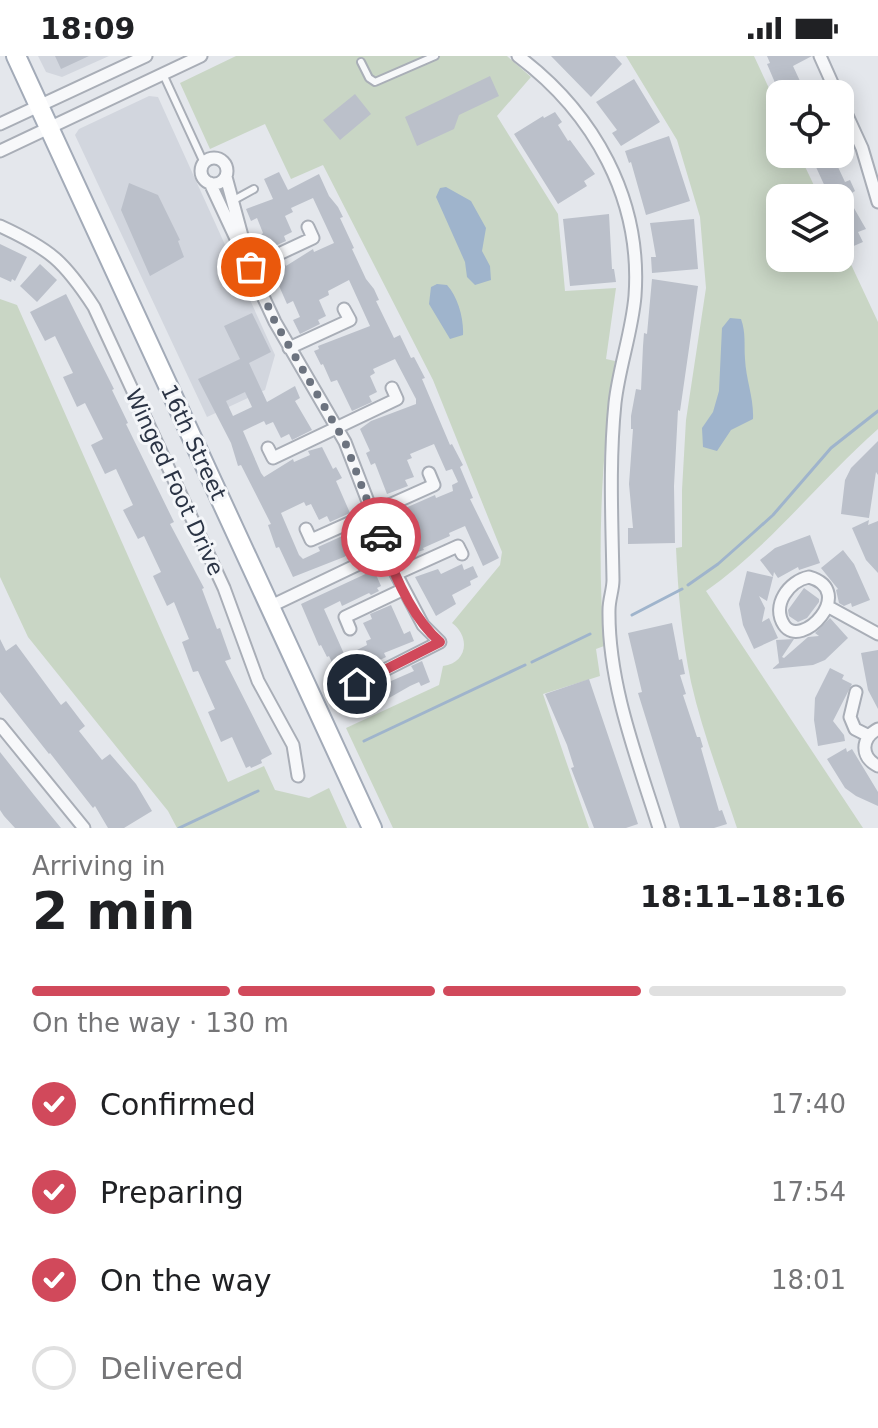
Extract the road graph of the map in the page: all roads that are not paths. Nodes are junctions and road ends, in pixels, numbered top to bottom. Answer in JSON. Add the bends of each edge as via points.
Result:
{"nodes":[{"id":1,"x":16,"y":56,"type":"edge"},
{"id":2,"x":146,"y":56,"type":"edge"},
{"id":3,"x":201,"y":56,"type":"edge"},
{"id":4,"x":435,"y":56,"type":"edge"},
{"id":5,"x":518,"y":56,"type":"edge"},
{"id":6,"x":820,"y":56,"type":"edge"},
{"id":7,"x":361,"y":62,"type":"dead end"},
{"id":8,"x":163,"y":74,"type":"junction"},
{"id":9,"x":831,"y":80,"type":"edge"},
{"id":10,"x":39,"y":104,"type":"junction"},
{"id":11,"x":0,"y":124,"type":"edge"},
{"id":12,"x":49,"y":127,"type":"junction"},
{"id":13,"x":854,"y":131,"type":"edge"},
{"id":14,"x":0,"y":151,"type":"edge"},
{"id":15,"x":204,"y":163,"type":"junction"},
{"id":16,"x":226,"y":177,"type":"junction"},
{"id":17,"x":210,"y":183,"type":"junction"},
{"id":18,"x":254,"y":189,"type":"dead end"},
{"id":19,"x":878,"y":202,"type":"edge"},
{"id":20,"x":226,"y":204,"type":"junction"},
{"id":21,"x":0,"y":226,"type":"edge"},
{"id":22,"x":308,"y":227,"type":"dead end"},
{"id":23,"x":251,"y":267,"type":"junction"},
{"id":24,"x":344,"y":309,"type":"dead end"},
{"id":25,"x":289,"y":348,"type":"junction"},
{"id":26,"x":392,"y":388,"type":"dead end"},
{"id":27,"x":338,"y":427,"type":"junction"},
{"id":28,"x":268,"y":448,"type":"dead end"},
{"id":29,"x":429,"y":473,"type":"dead end"},
{"id":30,"x":373,"y":510,"type":"junction"},
{"id":31,"x":306,"y":529,"type":"dead end"},
{"id":32,"x":386,"y":551,"type":"junction"},
{"id":33,"x":462,"y":554,"type":"dead end"},
{"id":34,"x":396,"y":574,"type":"junction"},
{"id":35,"x":404,"y":589,"type":"junction"},
{"id":36,"x":827,"y":606,"type":"junction"},
{"id":37,"x":269,"y":607,"type":"junction"},
{"id":38,"x":350,"y":629,"type":"dead end"},
{"id":39,"x":878,"y":634,"type":"edge"},
{"id":40,"x":357,"y":684,"type":"dead end"},
{"id":41,"x":856,"y":692,"type":"dead end"},
{"id":42,"x":0,"y":725,"type":"edge"},
{"id":43,"x":873,"y":732,"type":"edge"},
{"id":44,"x":878,"y":766,"type":"edge"},
{"id":45,"x":298,"y":776,"type":"dead end"},
{"id":46,"x":84,"y":828,"type":"edge"},
{"id":47,"x":372,"y":828,"type":"edge"},
{"id":48,"x":659,"y":828,"type":"edge"}],
"edges":[{"from":1,"to":10,"type":"main road","name":"16th Street"},
{"from":2,"to":10,"type":"street"},
{"from":3,"to":8,"type":"street"},
{"from":4,"to":7,"type":"lane","via":[[375,82]]},
{"from":5,"to":48,"type":"street","via":[[566,98],[592,131],[627,208],[635,296],[614,415],[609,609],[615,675]]},
{"from":6,"to":9,"type":"street"},
{"from":8,"to":12,"type":"street"},
{"from":8,"to":15,"type":"lane"},
{"from":10,"to":11,"type":"street"},
{"from":10,"to":12,"type":"main road","name":"16th Street"},
{"from":12,"to":14,"type":"street"},
{"from":12,"to":37,"type":"main road","name":"16th Street"},
{"from":13,"to":19,"type":"street"},
{"from":15,"to":16,"type":"street","via":[[216,158],[223,162]]},
{"from":15,"to":17,"type":"street","via":[[202,175]]},
{"from":16,"to":17,"type":"street"},
{"from":16,"to":20,"type":"street"},
{"from":17,"to":20,"type":"street"},
{"from":18,"to":20,"type":"lane"},
{"from":20,"to":23,"type":"street"},
{"from":21,"to":45,"type":"street","name":"Winged Foot Drive","via":[[39,244],[71,272],[94,307],[224,588],[258,681],[293,745]]},
{"from":22,"to":23,"type":"street","via":[[313,238]]},
{"from":23,"to":25,"type":"street"},
{"from":24,"to":25,"type":"street","via":[[350,320]]},
{"from":25,"to":27,"type":"street"},
{"from":26,"to":27,"type":"street","via":[[397,399]]},
{"from":27,"to":28,"type":"street","via":[[273,458]]},
{"from":27,"to":30,"type":"street"},
{"from":29,"to":30,"type":"street","via":[[434,485]]},
{"from":30,"to":31,"type":"street","via":[[311,540]]},
{"from":30,"to":32,"type":"street"},
{"from":32,"to":34,"type":"street"},
{"from":32,"to":37,"type":"street"},
{"from":33,"to":34,"type":"street","via":[[458,546]]},
{"from":34,"to":35,"type":"street"},
{"from":35,"to":38,"type":"street","via":[[345,617]]},
{"from":35,"to":40,"type":"street","via":[[423,625],[440,642]]},
{"from":36,"to":36,"type":"street","via":[[829,598],[819,580],[801,579],[785,591],[782,622],[788,630],[804,630]]},
{"from":36,"to":39,"type":"street"},
{"from":37,"to":47,"type":"main road","name":"16th Street"},
{"from":41,"to":43,"type":"street","via":[[850,717],[855,729]]},
{"from":42,"to":46,"type":"street"},
{"from":43,"to":44,"type":"street","via":[[865,753]]}]}
